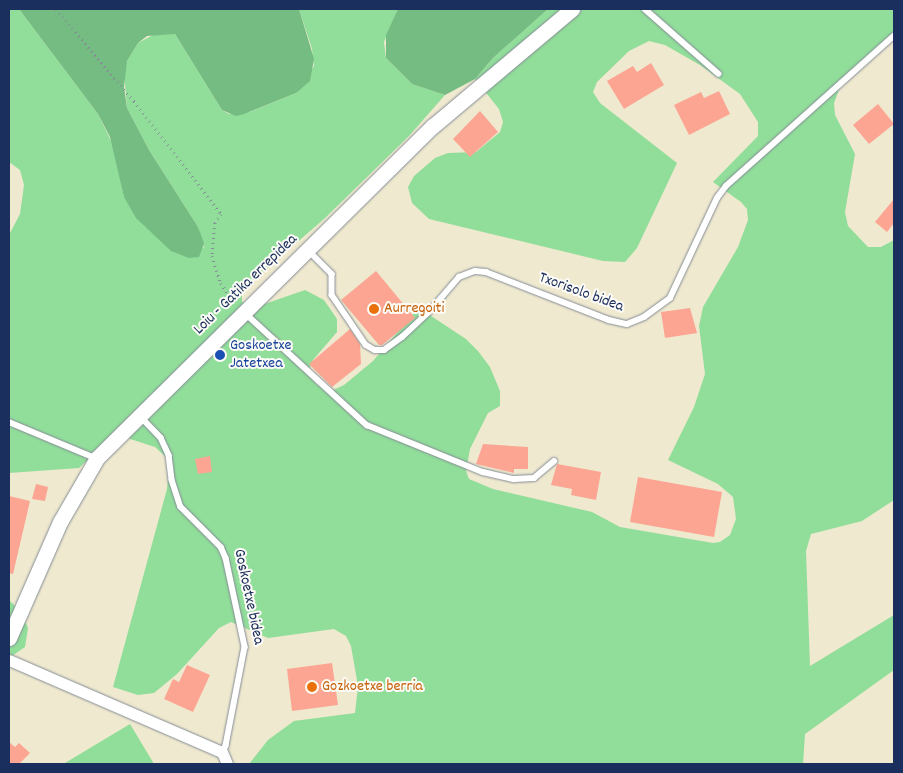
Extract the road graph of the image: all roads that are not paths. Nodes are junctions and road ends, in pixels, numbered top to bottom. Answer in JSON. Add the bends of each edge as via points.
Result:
{"nodes":[{"id":1,"x":572,"y":9,"type":"edge"},
{"id":2,"x":645,"y":9,"type":"edge"},
{"id":3,"x":894,"y":36,"type":"edge"},
{"id":4,"x":719,"y":74,"type":"dead end"},
{"id":5,"x":307,"y":249,"type":"junction"},
{"id":6,"x":244,"y":312,"type":"junction"},
{"id":7,"x":139,"y":415,"type":"junction"},
{"id":8,"x":9,"y":422,"type":"edge"},
{"id":9,"x":97,"y":458,"type":"junction"},
{"id":10,"x":554,"y":461,"type":"dead end"},
{"id":11,"x":9,"y":638,"type":"edge"},
{"id":12,"x":9,"y":660,"type":"edge"},
{"id":13,"x":222,"y":752,"type":"junction"},
{"id":14,"x":227,"y":764,"type":"edge"}],
"edges":[{"from":1,"to":5,"type":"street","name":"Loiu - Gatika errepidea","via":[[433,126]]},
{"from":2,"to":4,"type":"lane"},
{"from":3,"to":5,"type":"lane","name":"Txorisolo bidea","via":[[726,186],[717,198],[670,298],[644,318],[626,324],[609,320],[486,272],[475,271],[459,277],[402,337],[384,350],[375,350],[366,345],[332,295],[332,274]]},
{"from":5,"to":6,"type":"street","name":"Loiu - Gatika errepidea"},
{"from":6,"to":7,"type":"street","name":"Loiu - Gatika errepidea"},
{"from":6,"to":10,"type":"lane","via":[[367,425],[483,472],[514,479],[534,478]]},
{"from":7,"to":9,"type":"street","name":"Loiu - Gatika errepidea"},
{"from":7,"to":13,"type":"lane","name":"Goskoetxe bidea","via":[[161,438],[169,455],[172,480],[181,507],[221,547],[226,558],[245,647],[226,746]]},
{"from":8,"to":9,"type":"lane"},
{"from":9,"to":11,"type":"street","name":"Loiu - Gatika errepidea","via":[[60,522]]},
{"from":12,"to":13,"type":"street"},
{"from":13,"to":14,"type":"street"}]}
